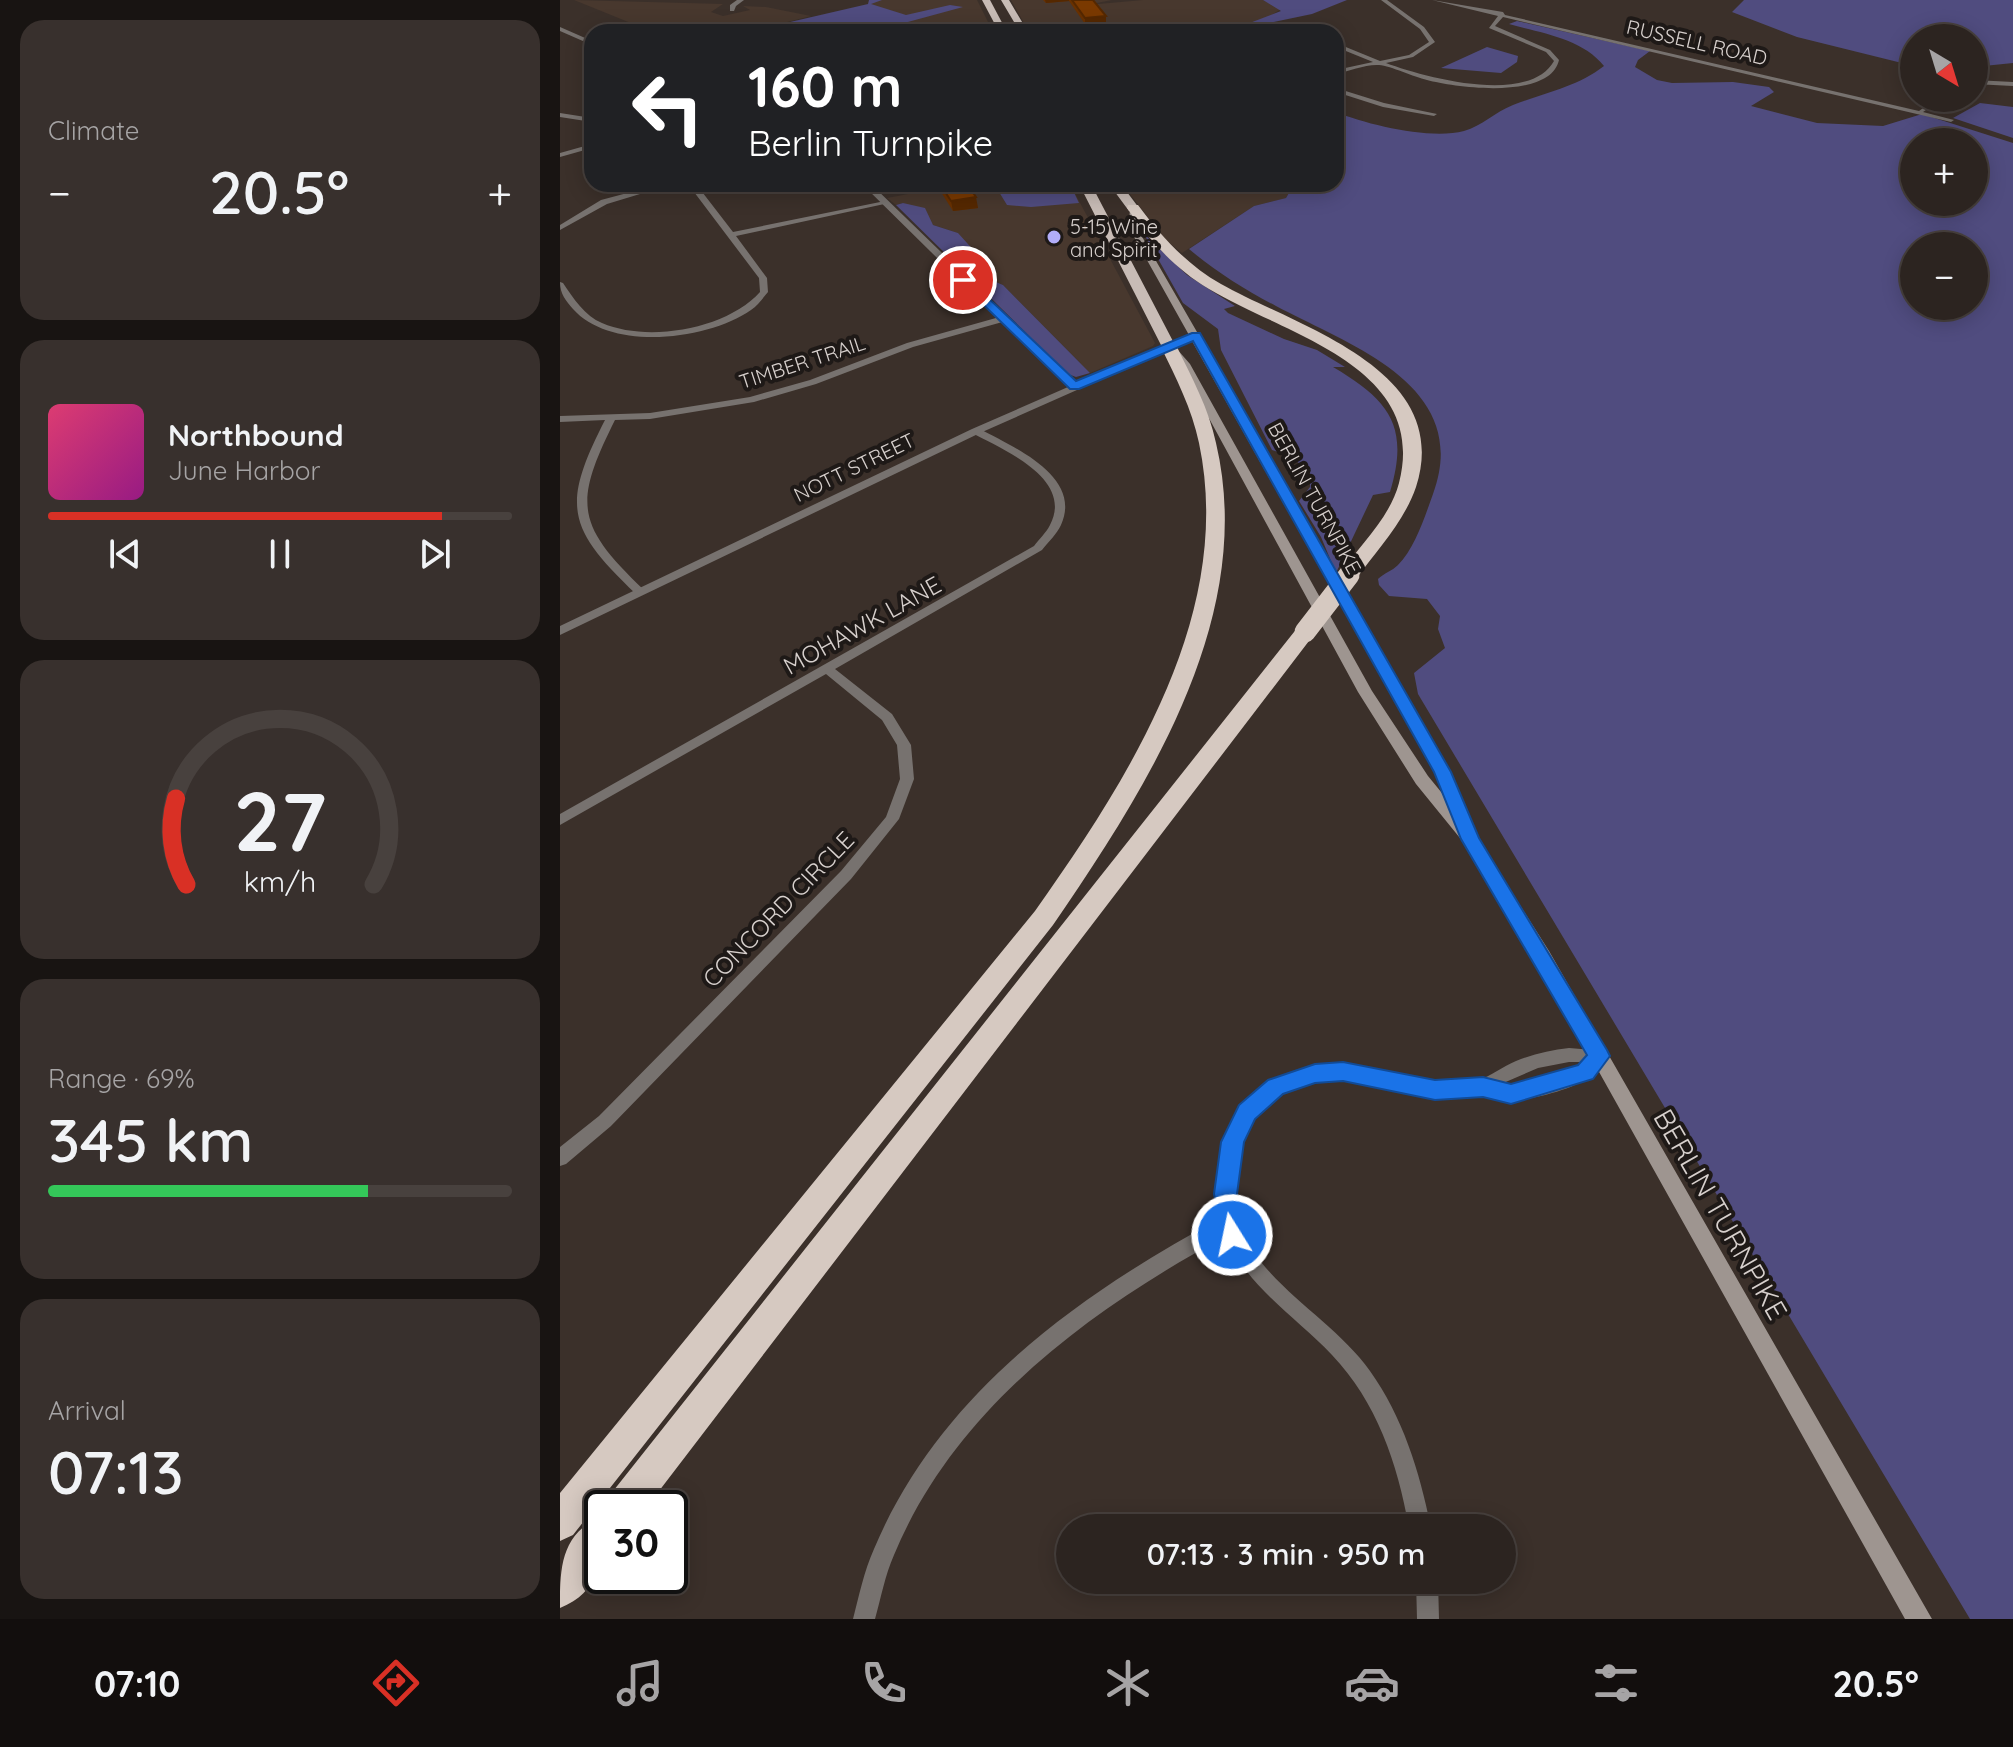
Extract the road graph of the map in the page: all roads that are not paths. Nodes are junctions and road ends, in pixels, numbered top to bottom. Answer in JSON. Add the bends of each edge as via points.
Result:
{"nodes":[{"id":1,"x":741,"y":0,"type":"edge"},
{"id":2,"x":986,"y":0,"type":"edge"},
{"id":3,"x":1005,"y":0,"type":"edge"},
{"id":4,"x":1384,"y":0,"type":"edge"},
{"id":5,"x":1435,"y":0,"type":"edge"},
{"id":6,"x":732,"y":10,"type":"dead end"},
{"id":7,"x":1503,"y":14,"type":"junction"},
{"id":8,"x":999,"y":24,"type":"edge"},
{"id":9,"x":1019,"y":24,"type":"edge"},
{"id":10,"x":560,"y":29,"type":"edge"},
{"id":11,"x":584,"y":40,"type":"edge"},
{"id":12,"x":1344,"y":48,"type":"edge"},
{"id":13,"x":1378,"y":62,"type":"junction"},
{"id":14,"x":1344,"y":70,"type":"edge"},
{"id":15,"x":1988,"y":81,"type":"edge"},
{"id":16,"x":2013,"y":84,"type":"edge"},
{"id":17,"x":1344,"y":93,"type":"edge"},
{"id":18,"x":1900,"y":105,"type":"edge"},
{"id":19,"x":1928,"y":112,"type":"edge"},
{"id":20,"x":1434,"y":114,"type":"dead end"},
{"id":21,"x":560,"y":115,"type":"edge"},
{"id":22,"x":584,"y":119,"type":"edge"},
{"id":23,"x":1951,"y":120,"type":"dead end"},
{"id":24,"x":584,"y":148,"type":"edge"},
{"id":25,"x":560,"y":155,"type":"edge"},
{"id":26,"x":640,"y":192,"type":"edge"},
{"id":27,"x":698,"y":192,"type":"edge"},
{"id":28,"x":874,"y":192,"type":"edge"},
{"id":29,"x":1089,"y":192,"type":"edge"},
{"id":30,"x":1121,"y":192,"type":"edge"},
{"id":31,"x":885,"y":203,"type":"junction"},
{"id":32,"x":1133,"y":208,"type":"junction"},
{"id":33,"x":560,"y":228,"type":"edge"},
{"id":34,"x":731,"y":235,"type":"junction"},
{"id":35,"x":560,"y":285,"type":"edge"},
{"id":36,"x":1003,"y":319,"type":"junction"},
{"id":37,"x":1196,"y":336,"type":"junction"},
{"id":38,"x":1169,"y":347,"type":"junction"},
{"id":39,"x":1074,"y":387,"type":"junction"},
{"id":40,"x":560,"y":419,"type":"edge"},
{"id":41,"x":611,"y":419,"type":"junction"},
{"id":42,"x":976,"y":431,"type":"junction"},
{"id":43,"x":640,"y":592,"type":"junction"},
{"id":44,"x":560,"y":631,"type":"edge"},
{"id":45,"x":828,"y":669,"type":"junction"},
{"id":46,"x":560,"y":820,"type":"edge"},
{"id":47,"x":1470,"y":839,"type":"junction"},
{"id":48,"x":1599,"y":1056,"type":"junction"},
{"id":49,"x":560,"y":1158,"type":"edge"},
{"id":50,"x":1229,"y":1224,"type":"junction"},
{"id":51,"x":637,"y":1490,"type":"edge"},
{"id":52,"x":1417,"y":1514,"type":"edge"},
{"id":53,"x":560,"y":1522,"type":"edge"},
{"id":54,"x":584,"y":1558,"type":"edge"},
{"id":55,"x":560,"y":1589,"type":"edge"},
{"id":56,"x":1427,"y":1594,"type":"edge"},
{"id":57,"x":864,"y":1619,"type":"edge"},
{"id":58,"x":1428,"y":1619,"type":"edge"},
{"id":59,"x":1919,"y":1619,"type":"edge"}],
"edges":[{"from":1,"to":6,"type":"street"},
{"from":2,"to":8,"type":"highway"},
{"from":3,"to":9,"type":"highway"},
{"from":4,"to":13,"type":"street","via":[[1432,42],[1411,56]]},
{"from":5,"to":7,"type":"street","name":"RUSSELL ROAD"},
{"from":7,"to":13,"type":"street","via":[[1491,27],[1548,51],[1557,61],[1553,71],[1537,80],[1471,87],[1410,76]]},
{"from":7,"to":18,"type":"street","name":"RUSSELL ROAD"},
{"from":10,"to":11,"type":"street"},
{"from":12,"to":13,"type":"street"},
{"from":13,"to":14,"type":"street"},
{"from":15,"to":16,"type":"street"},
{"from":17,"to":20,"type":"street"},
{"from":19,"to":23,"type":"street","name":"RUSSELL ROAD"},
{"from":21,"to":22,"type":"street"},
{"from":24,"to":25,"type":"street"},
{"from":26,"to":33,"type":"street","via":[[600,203]]},
{"from":27,"to":34,"type":"street"},
{"from":28,"to":31,"type":"street"},
{"from":29,"to":38,"type":"highway","name":"BERLIN TURNPIKE"},
{"from":30,"to":32,"type":"highway","name":"BERLIN TURNPIKE"},
{"from":31,"to":34,"type":"street"},
{"from":31,"to":36,"type":"street"},
{"from":32,"to":37,"type":"main road","name":"BERLIN TURNPIKE","via":[[1133,228]]},
{"from":32,"to":51,"type":"highway","bridge":true,"via":[[1195,273],[1348,354],[1381,381],[1396,399],[1412,435],[1411,473],[1396,511],[1349,575]]},
{"from":34,"to":35,"type":"street","via":[[761,274],[765,288],[753,305],[709,325],[656,334],[612,330],[588,319]]},
{"from":36,"to":39,"type":"street"},
{"from":36,"to":41,"type":"street","name":"TIMBER TRAIL","via":[[910,345],[768,396],[695,411]]},
{"from":37,"to":38,"type":"main road"},
{"from":37,"to":47,"type":"main road","name":"BERLIN TURNPIKE","via":[[1443,772]]},
{"from":38,"to":39,"type":"street","name":"NOTT STREET"},
{"from":38,"to":47,"type":"main road","name":"BERLIN TURNPIKE","via":[[1185,364],[1365,692],[1422,780]]},
{"from":38,"to":53,"type":"highway","via":[[1210,450],[1214,531],[1193,641],[1145,754],[1044,918]]},
{"from":39,"to":42,"type":"street","name":"NOTT STREET"},
{"from":40,"to":41,"type":"street","name":"TIMBER TRAIL"},
{"from":41,"to":43,"type":"street","via":[[583,476],[581,516],[601,555]]},
{"from":42,"to":43,"type":"street","name":"NOTT STREET"},
{"from":42,"to":45,"type":"street","name":"MOHAWK LANE","via":[[1050,477],[1061,499],[1056,526],[1023,559]]},
{"from":43,"to":44,"type":"street","name":"NOTT STREET"},
{"from":45,"to":46,"type":"street","name":"MOHAWK LANE"},
{"from":45,"to":49,"type":"street","name":"CONCORD CIRCLE","via":[[881,711],[904,745],[907,779],[892,819],[846,875],[605,1121]]},
{"from":47,"to":48,"type":"main road","name":"BERLIN TURNPIKE"},
{"from":48,"to":50,"type":"street","via":[[1585,1073],[1511,1094],[1483,1087],[1435,1090],[1343,1072],[1315,1074],[1276,1087],[1247,1112],[1233,1142],[1225,1194]]},
{"from":48,"to":59,"type":"main road","name":"BERLIN TURNPIKE"},
{"from":50,"to":52,"type":"street","via":[[1253,1267],[1336,1343],[1373,1393],[1405,1466]]},
{"from":50,"to":57,"type":"street","via":[[1164,1258],[1092,1306],[1028,1359],[968,1421],[903,1509],[877,1568]]},
{"from":54,"to":55,"type":"highway"},
{"from":56,"to":58,"type":"street"}]}
